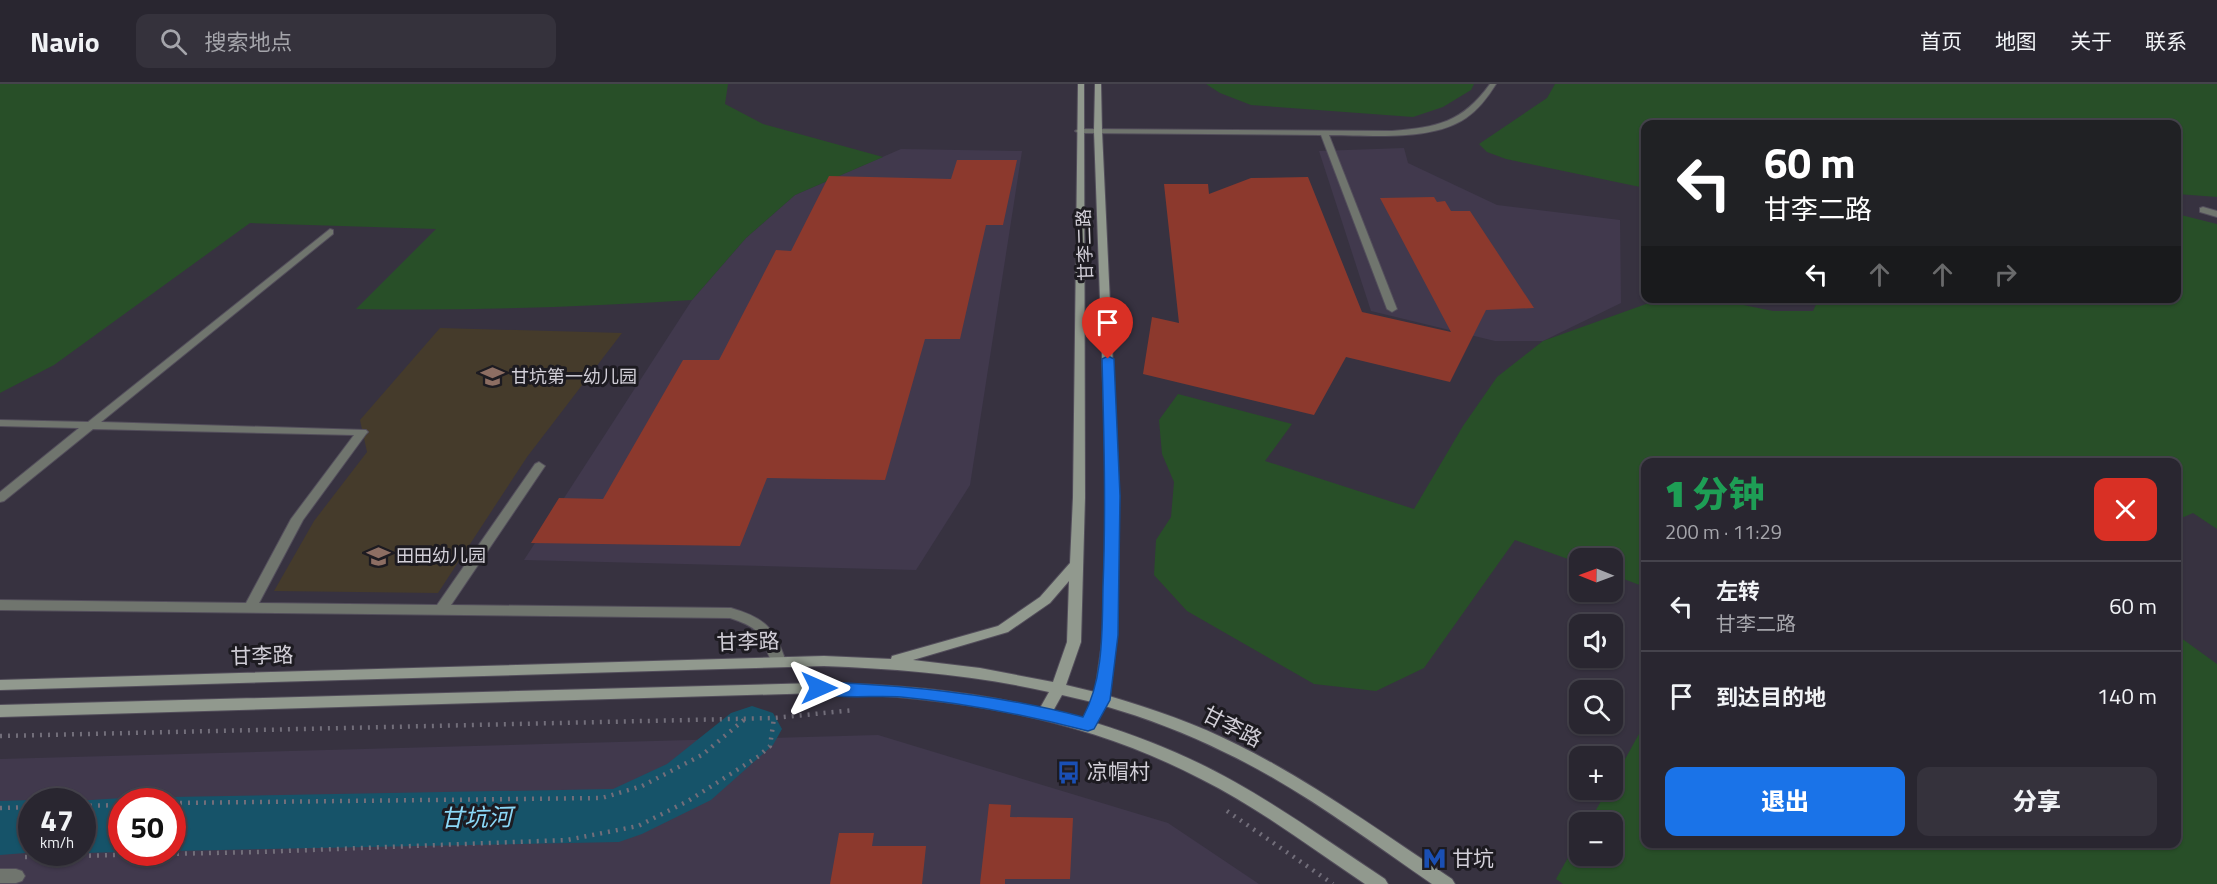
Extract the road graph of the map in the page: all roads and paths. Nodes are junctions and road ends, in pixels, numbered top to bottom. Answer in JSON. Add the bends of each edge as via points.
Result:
{"nodes":[{"id":1,"x":1081,"y":84,"type":"edge"},
{"id":2,"x":1098,"y":84,"type":"edge"},
{"id":3,"x":1493,"y":84,"type":"edge"},
{"id":4,"x":1079,"y":131,"type":"junction"},
{"id":5,"x":1098,"y":131,"type":"junction"},
{"id":6,"x":1324,"y":132,"type":"junction"},
{"id":7,"x":2203,"y":210,"type":"dead end"},
{"id":8,"x":2217,"y":214,"type":"edge"},
{"id":9,"x":330,"y":232,"type":"dead end"},
{"id":10,"x":1392,"y":309,"type":"dead end"},
{"id":11,"x":0,"y":423,"type":"edge"},
{"id":12,"x":90,"y":425,"type":"junction"},
{"id":13,"x":539,"y":466,"type":"dead end"},
{"id":14,"x":0,"y":498,"type":"edge"},
{"id":15,"x":1076,"y":565,"type":"junction"},
{"id":16,"x":0,"y":605,"type":"edge"},
{"id":17,"x":250,"y":606,"type":"junction"},
{"id":18,"x":442,"y":608,"type":"junction"},
{"id":19,"x":779,"y":662,"type":"junction"},
{"id":20,"x":889,"y":663,"type":"junction"},
{"id":21,"x":0,"y":685,"type":"edge"},
{"id":22,"x":1057,"y":690,"type":"junction"},
{"id":23,"x":1101,"y":700,"type":"junction"},
{"id":24,"x":862,"y":708,"type":"dead end"},
{"id":25,"x":0,"y":711,"type":"edge"},
{"id":26,"x":1044,"y":713,"type":"junction"},
{"id":27,"x":746,"y":718,"type":"junction"},
{"id":28,"x":774,"y":718,"type":"junction"},
{"id":29,"x":1088,"y":724,"type":"junction"},
{"id":30,"x":0,"y":736,"type":"edge"},
{"id":31,"x":186,"y":804,"type":"edge"},
{"id":32,"x":1217,"y":804,"type":"dead end"},
{"id":33,"x":18,"y":807,"type":"edge"},
{"id":34,"x":0,"y":808,"type":"edge"},
{"id":35,"x":12,"y":857,"type":"dead end"},
{"id":36,"x":0,"y":876,"type":"edge"},
{"id":37,"x":9,"y":884,"type":"edge"},
{"id":38,"x":1333,"y":884,"type":"edge"},
{"id":39,"x":1379,"y":884,"type":"edge"},
{"id":40,"x":1446,"y":884,"type":"edge"}],
"edges":[{"from":1,"to":4,"type":"main road","name":"甘李二路"},
{"from":2,"to":5,"type":"main road","name":"甘李二路"},
{"from":3,"to":6,"type":"street","via":[[1482,102],[1458,122],[1392,133]]},
{"from":4,"to":5,"type":"street"},
{"from":4,"to":15,"type":"main road","name":"甘李二路"},
{"from":5,"to":6,"type":"street"},
{"from":5,"to":23,"type":"main road","name":"甘李二路","via":[[1113,496],[1110,635]]},
{"from":6,"to":10,"type":"street"},
{"from":7,"to":8,"type":"street"},
{"from":9,"to":12,"type":"street"},
{"from":11,"to":12,"type":"street"},
{"from":12,"to":14,"type":"street"},
{"from":12,"to":17,"type":"street","via":[[362,432],[297,519]]},
{"from":13,"to":18,"type":"street"},
{"from":15,"to":20,"type":"main road","via":[[1046,600],[1003,629]]},
{"from":15,"to":22,"type":"main road","name":"甘李二路","via":[[1074,642]]},
{"from":16,"to":17,"type":"street"},
{"from":17,"to":18,"type":"street"},
{"from":18,"to":19,"type":"street","via":[[731,613],[756,621],[773,639]]},
{"from":19,"to":20,"type":"main road","name":"甘李路"},
{"from":19,"to":21,"type":"main road","name":"甘李路"},
{"from":20,"to":22,"type":"main road","name":"甘李路","via":[[934,667]]},
{"from":22,"to":23,"type":"main road","name":"甘李路"},
{"from":22,"to":26,"type":"main road","name":"甘李二路"},
{"from":23,"to":29,"type":"main road","name":"甘李二路"},
{"from":23,"to":40,"type":"main road","name":"甘李路","via":[[1179,725],[1233,749]]},
{"from":24,"to":28,"type":"path"},
{"from":25,"to":26,"type":"main road","via":[[843,687],[962,698]]},
{"from":26,"to":29,"type":"main road"},
{"from":27,"to":28,"type":"path"},
{"from":27,"to":30,"type":"path"},
{"from":27,"to":31,"type":"path","via":[[702,755],[642,786],[602,798]]},
{"from":28,"to":35,"type":"path","via":[[770,746],[688,801],[638,826],[567,840]]},
{"from":29,"to":39,"type":"main road","via":[[1208,775]]},
{"from":32,"to":38,"type":"path"},
{"from":33,"to":34,"type":"path"},
{"from":36,"to":37,"type":"street","via":[[16,876]]}]}
